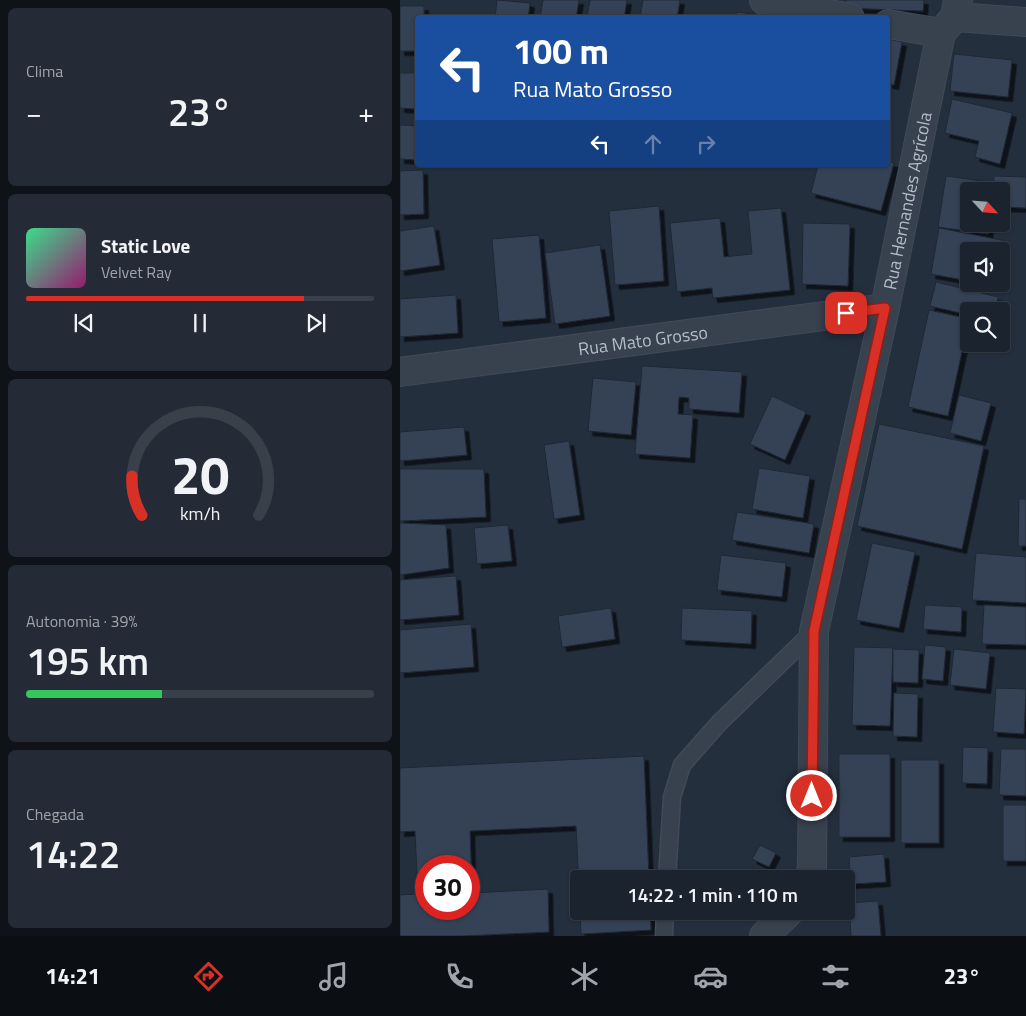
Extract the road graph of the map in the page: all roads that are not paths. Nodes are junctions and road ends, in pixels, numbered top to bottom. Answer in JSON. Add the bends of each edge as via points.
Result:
{"nodes":[{"id":1,"x":764,"y":0,"type":"edge"},
{"id":2,"x":834,"y":15,"type":"edge"},
{"id":3,"x":951,"y":16,"type":"edge"},
{"id":4,"x":1026,"y":22,"type":"edge"},
{"id":5,"x":890,"y":24,"type":"edge"},
{"id":6,"x":885,"y":308,"type":"junction"},
{"id":7,"x":400,"y":372,"type":"edge"},
{"id":8,"x":814,"y":631,"type":"junction"},
{"id":9,"x":668,"y":870,"type":"edge"},
{"id":10,"x":812,"y":870,"type":"edge"},
{"id":11,"x":665,"y":920,"type":"edge"},
{"id":12,"x":781,"y":920,"type":"edge"},
{"id":13,"x":664,"y":936,"type":"edge"},
{"id":14,"x":764,"y":936,"type":"edge"}],
"edges":[{"from":1,"to":2,"type":"street"},
{"from":3,"to":4,"type":"street"},
{"from":3,"to":5,"type":"street"},
{"from":3,"to":6,"type":"street","name":"Rua Hernandes Agrícola"},
{"from":6,"to":7,"type":"street","name":"Rua Mato Grosso"},
{"from":6,"to":8,"type":"street","name":"Rua Hernandes Agrícola"},
{"from":8,"to":9,"type":"lane","via":[[719,723],[682,765],[672,796]]},
{"from":8,"to":10,"type":"street","name":"Rua Hernandes Agrícola"},
{"from":11,"to":13,"type":"lane"},
{"from":12,"to":14,"type":"street"}]}
